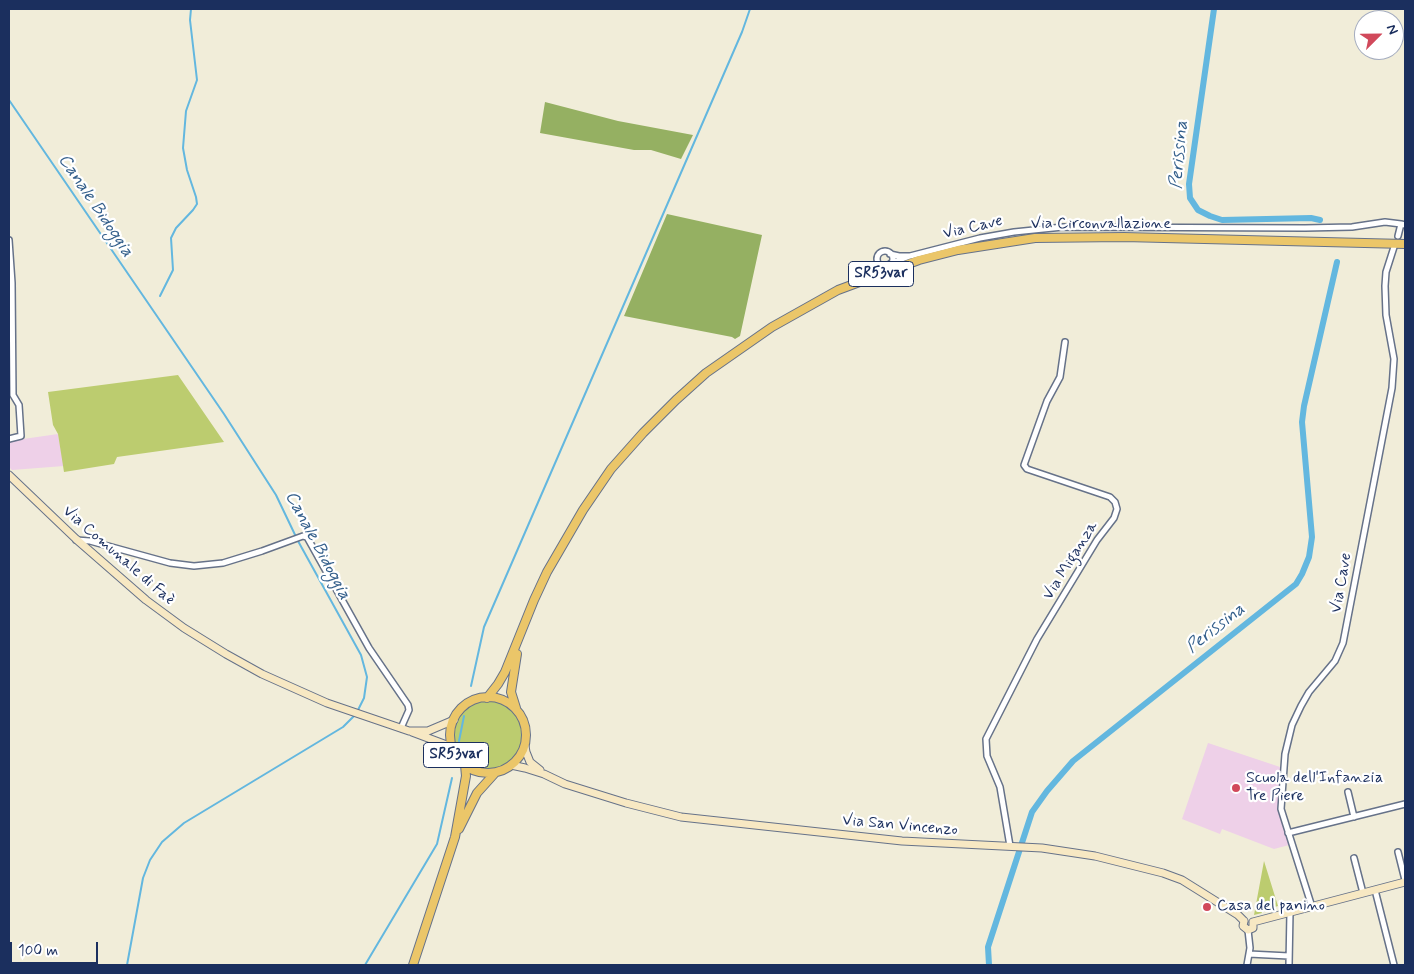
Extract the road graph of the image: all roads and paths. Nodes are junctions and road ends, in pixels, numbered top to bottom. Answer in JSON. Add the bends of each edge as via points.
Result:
{"nodes":[{"id":1,"x":1403,"y":224,"type":"edge"},
{"id":2,"x":1398,"y":236,"type":"dead end"},
{"id":3,"x":9,"y":240,"type":"edge"},
{"id":4,"x":1405,"y":244,"type":"edge"},
{"id":5,"x":1394,"y":248,"type":"dead end"},
{"id":6,"x":890,"y":254,"type":"junction"},
{"id":7,"x":910,"y":256,"type":"junction"},
{"id":8,"x":891,"y":263,"type":"junction"},
{"id":9,"x":1065,"y":342,"type":"dead end"},
{"id":10,"x":9,"y":439,"type":"edge"},
{"id":11,"x":9,"y":475,"type":"edge"},
{"id":12,"x":76,"y":540,"type":"junction"},
{"id":13,"x":520,"y":637,"type":"junction"},
{"id":14,"x":487,"y":698,"type":"junction"},
{"id":15,"x":518,"y":711,"type":"junction"},
{"id":16,"x":454,"y":720,"type":"junction"},
{"id":17,"x":401,"y":728,"type":"junction"},
{"id":18,"x":409,"y":731,"type":"junction"},
{"id":19,"x":525,"y":746,"type":"junction"},
{"id":20,"x":452,"y":747,"type":"junction"},
{"id":21,"x":465,"y":765,"type":"junction"},
{"id":22,"x":511,"y":765,"type":"junction"},
{"id":23,"x":495,"y":773,"type":"junction"},
{"id":24,"x":544,"y":774,"type":"junction"},
{"id":25,"x":1348,"y":792,"type":"dead end"},
{"id":26,"x":1405,"y":804,"type":"edge"},
{"id":27,"x":1354,"y":817,"type":"junction"},
{"id":28,"x":1288,"y":833,"type":"junction"},
{"id":29,"x":455,"y":837,"type":"junction"},
{"id":30,"x":1012,"y":846,"type":"junction"},
{"id":31,"x":1398,"y":852,"type":"dead end"},
{"id":32,"x":1354,"y":858,"type":"dead end"},
{"id":33,"x":1405,"y":881,"type":"edge"},
{"id":34,"x":1374,"y":890,"type":"junction"},
{"id":35,"x":1363,"y":894,"type":"junction"},
{"id":36,"x":1312,"y":906,"type":"junction"},
{"id":37,"x":1290,"y":912,"type":"junction"},
{"id":38,"x":1244,"y":921,"type":"junction"},
{"id":39,"x":1253,"y":922,"type":"junction"},
{"id":40,"x":1248,"y":930,"type":"junction"},
{"id":41,"x":1249,"y":954,"type":"junction"},
{"id":42,"x":1289,"y":956,"type":"junction"},
{"id":43,"x":1247,"y":964,"type":"edge"},
{"id":44,"x":413,"y":965,"type":"edge"},
{"id":45,"x":1289,"y":965,"type":"edge"},
{"id":46,"x":1394,"y":965,"type":"edge"}],
"edges":[{"from":1,"to":2,"type":"street","name":"Via Cave"},
{"from":1,"to":7,"type":"street","name":"Via Cave","via":[[1385,222],[1352,227],[1305,228],[1063,228],[1005,233]]},
{"from":3,"to":10,"type":"street","via":[[13,395],[19,405],[21,436]]},
{"from":4,"to":13,"type":"main road","name":"Via Circonvallazione","number":"SR53var","via":[[1035,238],[958,250],[920,260],[838,290],[734,352],[691,386],[643,433],[611,469],[583,510],[534,600]]},
{"from":5,"to":28,"type":"street","name":"Via Cave","via":[[1385,286],[1386,315],[1394,359],[1392,388],[1343,643],[1335,661],[1305,698],[1287,745],[1281,809]]},
{"from":6,"to":7,"type":"street"},
{"from":6,"to":8,"type":"street"},
{"from":6,"to":8,"type":"street","via":[[881,252],[877,261],[884,266]]},
{"from":7,"to":8,"type":"street"},
{"from":9,"to":30,"type":"street","name":"Via Miganza","via":[[1060,377],[1047,401],[1024,465],[1027,469],[1110,497],[1116,502],[1117,513],[1037,639],[986,738],[987,756],[1000,787]]},
{"from":11,"to":12,"type":"street","name":"Via Comunale di Faè"},
{"from":12,"to":17,"type":"street","name":"Via Comunale di Faè","via":[[146,600],[226,654],[300,692]]},
{"from":12,"to":17,"type":"street","via":[[194,566],[223,562],[303,536],[310,540],[369,648],[408,706]]},
{"from":13,"to":14,"type":"main road","name":"Via Circonvallazione","number":"SR53var","via":[[505,672]]},
{"from":13,"to":15,"type":"main road","name":"Via Circonvallazione","number":"SR53var","via":[[511,692]]},
{"from":14,"to":15,"type":"main road","via":[[506,702]]},
{"from":14,"to":16,"type":"main road","number":"SR53var","via":[[469,703]]},
{"from":15,"to":19,"type":"main road","number":"SR53var","via":[[525,722]]},
{"from":16,"to":18,"type":"street","name":"Via Comunale di Faè","via":[[428,731]]},
{"from":16,"to":20,"type":"main road","number":"SR53var","via":[[450,733]]},
{"from":17,"to":18,"type":"street","name":"Via Comunale di Faè"},
{"from":18,"to":20,"type":"street","name":"Via Comunale di Faè"},
{"from":19,"to":22,"type":"main road","number":"SR53var"},
{"from":19,"to":24,"type":"street","name":"Via San Vincenzo","via":[[530,762]]},
{"from":20,"to":21,"type":"main road","number":"SR53var"},
{"from":21,"to":23,"type":"main road","number":"SR53var","via":[[479,772]]},
{"from":21,"to":29,"type":"main road","number":"SR53var","via":[[466,776]]},
{"from":22,"to":23,"type":"main road","number":"SR53var"},
{"from":22,"to":24,"type":"street","name":"Via San Vincenzo"},
{"from":23,"to":29,"type":"main road","number":"SR53var","via":[[477,793]]},
{"from":24,"to":30,"type":"street","name":"Via San Vincenzo","via":[[626,804],[691,818],[902,841]]},
{"from":25,"to":27,"type":"street"},
{"from":26,"to":27,"type":"street"},
{"from":27,"to":28,"type":"street"},
{"from":28,"to":36,"type":"street","name":"Via Cave"},
{"from":29,"to":44,"type":"main road","number":"SR53var"},
{"from":30,"to":38,"type":"street","name":"Via San Vincenzo","via":[[1079,853],[1174,876]]},
{"from":31,"to":33,"type":"street"},
{"from":32,"to":35,"type":"street"},
{"from":33,"to":34,"type":"street"},
{"from":34,"to":35,"type":"street"},
{"from":34,"to":46,"type":"street"},
{"from":35,"to":36,"type":"street"},
{"from":36,"to":37,"type":"street"},
{"from":37,"to":39,"type":"street"},
{"from":37,"to":42,"type":"street"},
{"from":38,"to":39,"type":"street","via":[[1249,919]]},
{"from":38,"to":40,"type":"street","via":[[1243,926]]},
{"from":39,"to":40,"type":"street","via":[[1253,928]]},
{"from":40,"to":41,"type":"street"},
{"from":41,"to":42,"type":"street"},
{"from":41,"to":43,"type":"street"},
{"from":42,"to":45,"type":"street"}]}
